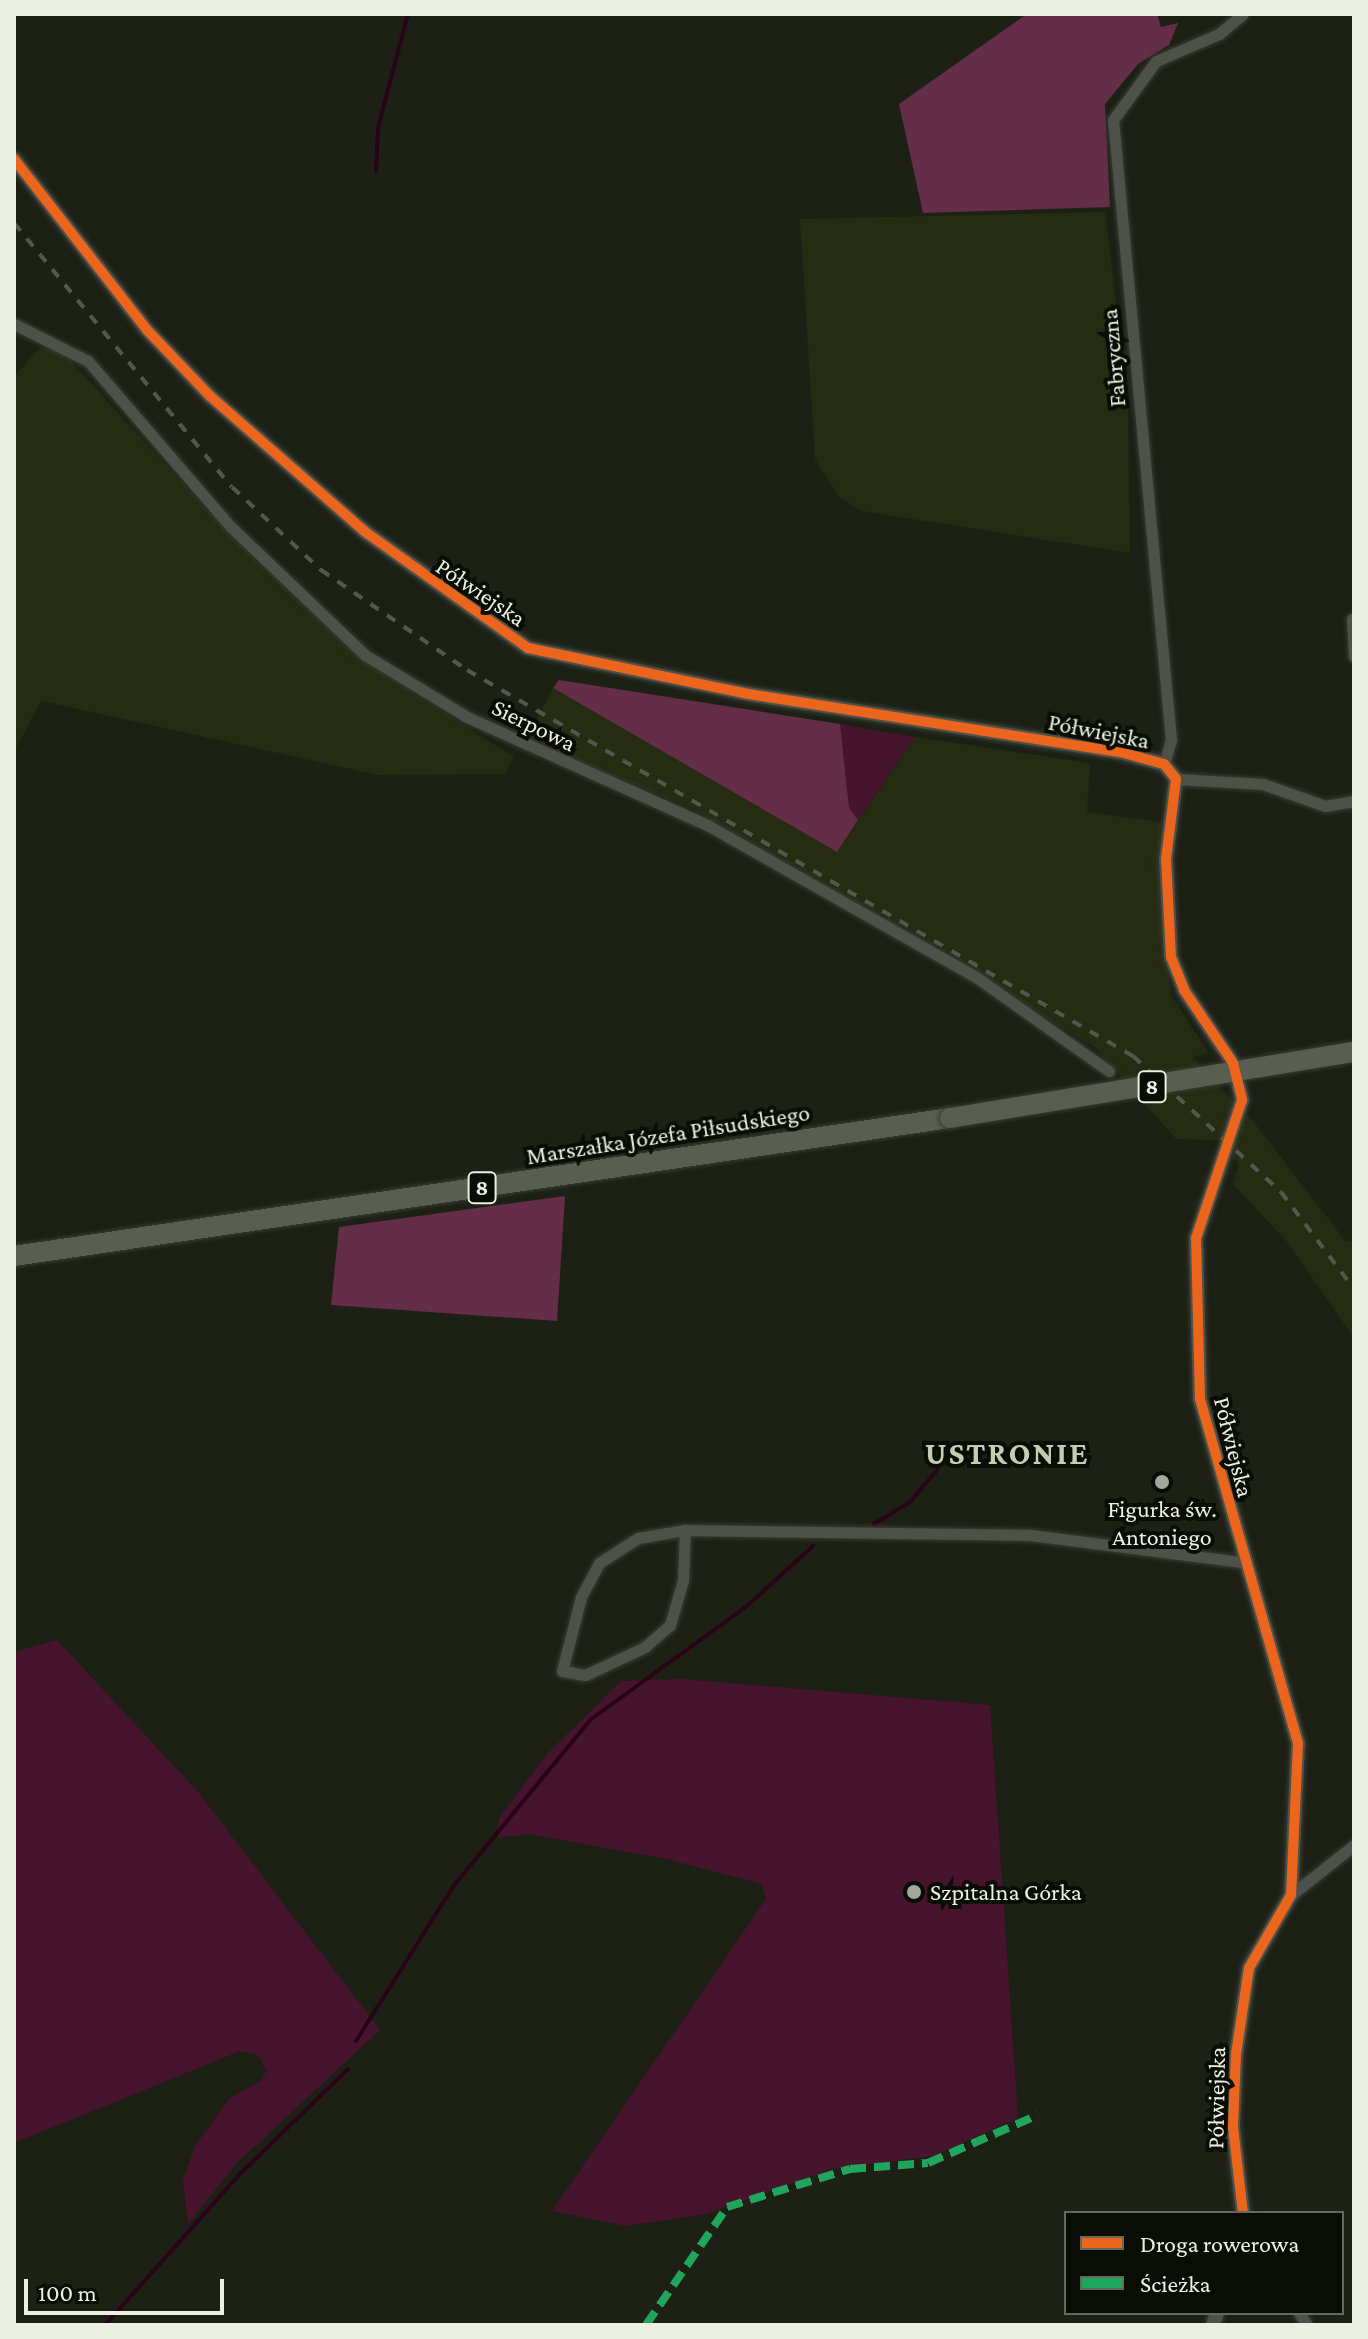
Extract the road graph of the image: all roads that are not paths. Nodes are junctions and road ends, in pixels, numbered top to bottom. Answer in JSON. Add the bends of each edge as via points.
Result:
{"nodes":[{"id":1,"x":1243,"y":14,"type":"edge"},
{"id":2,"x":14,"y":159,"type":"edge"},
{"id":3,"x":14,"y":324,"type":"edge"},
{"id":4,"x":1352,"y":619,"type":"dead end"},
{"id":5,"x":1354,"y":656,"type":"edge"},
{"id":6,"x":1164,"y":764,"type":"junction"},
{"id":7,"x":1176,"y":779,"type":"junction"},
{"id":8,"x":1354,"y":801,"type":"edge"},
{"id":9,"x":1354,"y":1052,"type":"edge"},
{"id":10,"x":1109,"y":1071,"type":"dead end"},
{"id":11,"x":14,"y":1256,"type":"edge"},
{"id":12,"x":685,"y":1530,"type":"junction"},
{"id":13,"x":1242,"y":1562,"type":"junction"},
{"id":14,"x":1354,"y":1845,"type":"edge"},
{"id":15,"x":1291,"y":1895,"type":"junction"},
{"id":16,"x":1243,"y":2211,"type":"edge"}],
"edges":[{"from":1,"to":6,"type":"street","name":"Fabryczna","via":[[1219,34],[1156,61],[1113,120],[1171,740]]},
{"from":2,"to":6,"type":"street","name":"Półwiejska","via":[[148,331],[210,396],[364,531],[528,648]]},
{"from":3,"to":10,"type":"street","name":"Sierpowa","via":[[88,361],[231,527],[365,655],[467,717],[709,826],[976,977]]},
{"from":4,"to":5,"type":"street"},
{"from":6,"to":7,"type":"street","name":"Półwiejska"},
{"from":7,"to":8,"type":"street","via":[[1263,784],[1325,806]]},
{"from":7,"to":13,"type":"street","name":"Półwiejska","via":[[1166,859],[1171,957],[1241,1087],[1240,1118],[1196,1238],[1195,1355]]},
{"from":9,"to":11,"type":"highway","name":"Marszałka Józefa Piłsudskiego","number":"8","bridge":true,"via":[[950,1118]]},
{"from":12,"to":12,"type":"street","via":[[638,1538],[599,1563],[581,1597],[562,1671],[585,1675],[645,1647],[670,1625],[683,1580]]},
{"from":12,"to":13,"type":"street","via":[[1030,1535]]},
{"from":13,"to":15,"type":"street","name":"Półwiejska","via":[[1298,1743]]},
{"from":14,"to":15,"type":"street"},
{"from":15,"to":16,"type":"street","name":"Półwiejska","via":[[1258,1947],[1244,1989],[1233,2127]]}]}
